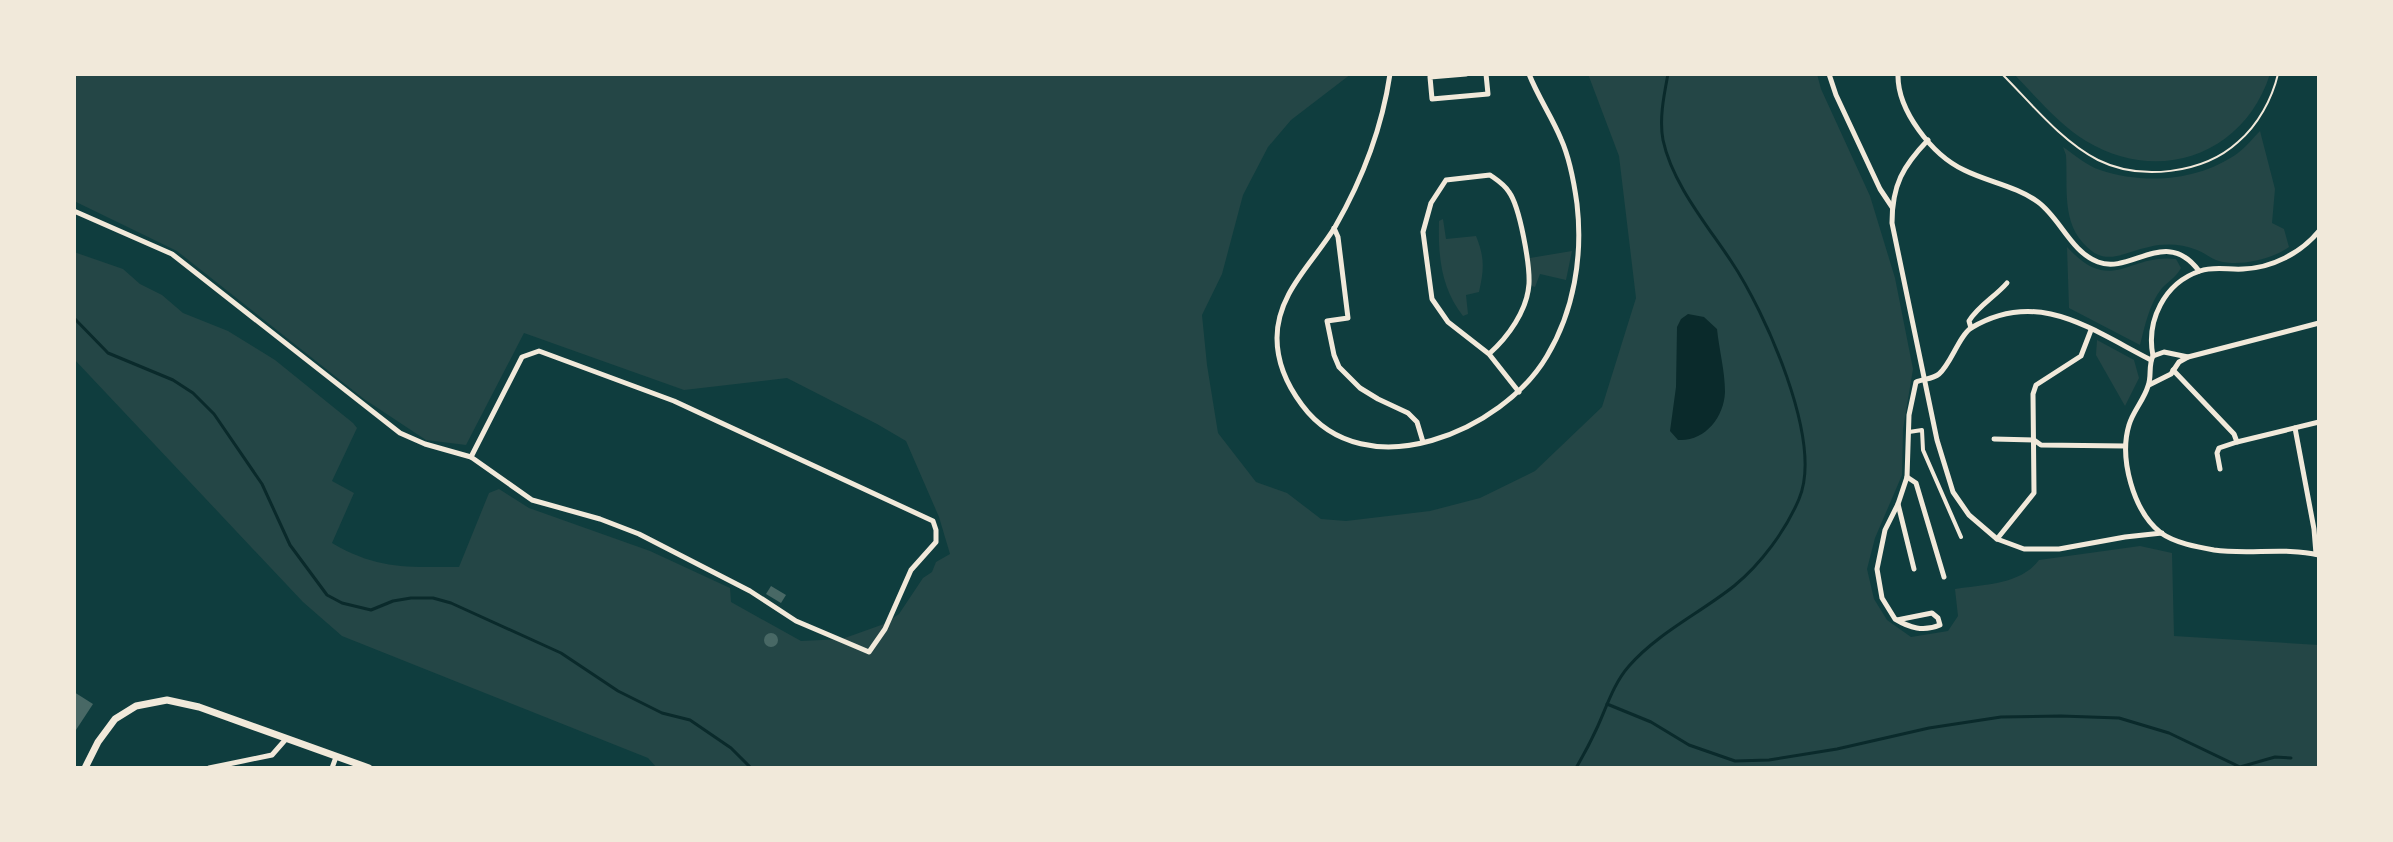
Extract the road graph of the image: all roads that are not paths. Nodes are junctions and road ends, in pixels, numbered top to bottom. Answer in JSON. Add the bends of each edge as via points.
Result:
{"nodes":[{"id":1,"x":1390,"y":74,"type":"edge"},
{"id":2,"x":1466,"y":74,"type":"edge"},
{"id":3,"x":1486,"y":74,"type":"edge"},
{"id":4,"x":1529,"y":74,"type":"edge"},
{"id":5,"x":1829,"y":74,"type":"edge"},
{"id":6,"x":1898,"y":74,"type":"edge"},
{"id":7,"x":1928,"y":140,"type":"junction"},
{"id":8,"x":1892,"y":208,"type":"junction"},
{"id":9,"x":74,"y":211,"type":"edge"},
{"id":10,"x":1334,"y":228,"type":"junction"},
{"id":11,"x":2319,"y":231,"type":"edge"},
{"id":12,"x":2199,"y":271,"type":"junction"},
{"id":13,"x":2007,"y":283,"type":"dead end"},
{"id":14,"x":2319,"y":323,"type":"edge"},
{"id":15,"x":1971,"y":328,"type":"junction"},
{"id":16,"x":2091,"y":330,"type":"junction"},
{"id":17,"x":1489,"y":354,"type":"junction"},
{"id":18,"x":2168,"y":354,"type":"junction"},
{"id":19,"x":2188,"y":357,"type":"junction"},
{"id":20,"x":2152,"y":358,"type":"junction"},
{"id":21,"x":2150,"y":368,"type":"junction"},
{"id":22,"x":2174,"y":368,"type":"junction"},
{"id":23,"x":2164,"y":377,"type":"junction"},
{"id":24,"x":1925,"y":378,"type":"junction"},
{"id":25,"x":2148,"y":386,"type":"junction"},
{"id":26,"x":1519,"y":392,"type":"junction"},
{"id":27,"x":2319,"y":422,"type":"edge"},
{"id":28,"x":2295,"y":428,"type":"junction"},
{"id":29,"x":1909,"y":432,"type":"junction"},
{"id":30,"x":1994,"y":439,"type":"dead end"},
{"id":31,"x":2034,"y":440,"type":"junction"},
{"id":32,"x":1423,"y":442,"type":"junction"},
{"id":33,"x":2237,"y":442,"type":"junction"},
{"id":34,"x":2125,"y":446,"type":"junction"},
{"id":35,"x":471,"y":457,"type":"junction"},
{"id":36,"x":2220,"y":469,"type":"dead end"},
{"id":37,"x":1907,"y":477,"type":"junction"},
{"id":38,"x":1898,"y":504,"type":"junction"},
{"id":39,"x":2162,"y":533,"type":"junction"},
{"id":40,"x":1961,"y":537,"type":"dead end"},
{"id":41,"x":1997,"y":539,"type":"junction"},
{"id":42,"x":2318,"y":554,"type":"edge"},
{"id":43,"x":1914,"y":569,"type":"dead end"},
{"id":44,"x":1944,"y":577,"type":"dead end"},
{"id":45,"x":1897,"y":620,"type":"junction"},
{"id":46,"x":286,"y":739,"type":"junction"},
{"id":47,"x":336,"y":757,"type":"junction"},
{"id":48,"x":85,"y":768,"type":"edge"},
{"id":49,"x":209,"y":768,"type":"edge"},
{"id":50,"x":332,"y":768,"type":"edge"},
{"id":51,"x":369,"y":768,"type":"edge"}],
"edges":[{"from":1,"to":10,"type":"street","via":[[1368,158]]},
{"from":2,"to":3,"type":"street","via":[[1430,77],[1432,99],[1488,94]]},
{"from":4,"to":26,"type":"street","via":[[1567,157],[1577,205],[1578,258],[1560,332]]},
{"from":5,"to":8,"type":"street"},
{"from":6,"to":7,"type":"street","via":[[1909,118]]},
{"from":7,"to":8,"type":"street","via":[[1907,163]]},
{"from":7,"to":12,"type":"street","via":[[1963,170],[2035,200],[2096,262],[2109,264],[2164,251],[2192,261]]},
{"from":8,"to":24,"type":"street"},
{"from":9,"to":35,"type":"street","via":[[172,254],[400,433]]},
{"from":10,"to":32,"type":"street","via":[[1348,318],[1327,321],[1334,355],[1360,388],[1408,413]]},
{"from":10,"to":32,"type":"street","via":[[1283,307],[1278,354],[1288,384],[1318,423],[1352,441],[1389,447]]},
{"from":11,"to":12,"type":"street","via":[[2294,253],[2272,263]]},
{"from":12,"to":20,"type":"street","via":[[2163,299],[2151,333]]},
{"from":13,"to":15,"type":"street","via":[[1973,313]]},
{"from":14,"to":19,"type":"street"},
{"from":15,"to":16,"type":"street","via":[[2007,313],[2035,310]]},
{"from":15,"to":24,"type":"street","via":[[1941,373]]},
{"from":16,"to":20,"type":"street"},
{"from":16,"to":31,"type":"street","via":[[2081,356],[2036,385]]},
{"from":17,"to":17,"type":"street","via":[[1448,322],[1428,285],[1424,222],[1446,180],[1490,175],[1510,193],[1517,208],[1529,285],[1516,322]]},
{"from":17,"to":26,"type":"street"},
{"from":18,"to":19,"type":"street"},
{"from":18,"to":20,"type":"street"},
{"from":18,"to":22,"type":"street"},
{"from":19,"to":22,"type":"street"},
{"from":20,"to":21,"type":"street"},
{"from":21,"to":23,"type":"street"},
{"from":21,"to":25,"type":"street"},
{"from":22,"to":23,"type":"street"},
{"from":22,"to":33,"type":"street"},
{"from":23,"to":25,"type":"street"},
{"from":24,"to":29,"type":"street","via":[[1916,382]]},
{"from":24,"to":41,"type":"street","via":[[1953,492],[1969,515]]},
{"from":25,"to":34,"type":"street","via":[[2129,424]]},
{"from":26,"to":32,"type":"street","via":[[1460,431]]},
{"from":27,"to":28,"type":"street"},
{"from":28,"to":33,"type":"street"},
{"from":28,"to":42,"type":"street"},
{"from":29,"to":37,"type":"street"},
{"from":29,"to":40,"type":"street","via":[[1922,430],[1923,450]]},
{"from":30,"to":31,"type":"street"},
{"from":31,"to":34,"type":"street","via":[[2041,445]]},
{"from":31,"to":41,"type":"street","via":[[2034,493]]},
{"from":33,"to":36,"type":"street","via":[[2219,448]]},
{"from":34,"to":39,"type":"street","via":[[2136,495]]},
{"from":35,"to":35,"type":"street","via":[[522,357],[539,351],[674,401],[933,521],[936,542],[911,570],[869,652],[796,621],[716,572],[639,534],[532,500]]},
{"from":37,"to":38,"type":"street"},
{"from":37,"to":44,"type":"street","via":[[1916,483]]},
{"from":38,"to":43,"type":"street"},
{"from":38,"to":45,"type":"street","via":[[1885,530],[1877,569],[1882,598]]},
{"from":39,"to":41,"type":"street","via":[[2041,550]]},
{"from":39,"to":42,"type":"street","via":[[2215,550]]},
{"from":45,"to":45,"type":"street","via":[[1909,627],[1940,625],[1932,613]]},
{"from":46,"to":47,"type":"street"},
{"from":46,"to":48,"type":"street","via":[[186,703],[157,701],[115,719]]},
{"from":46,"to":49,"type":"street","via":[[272,755]]},
{"from":47,"to":50,"type":"street"},
{"from":47,"to":51,"type":"street"}]}
